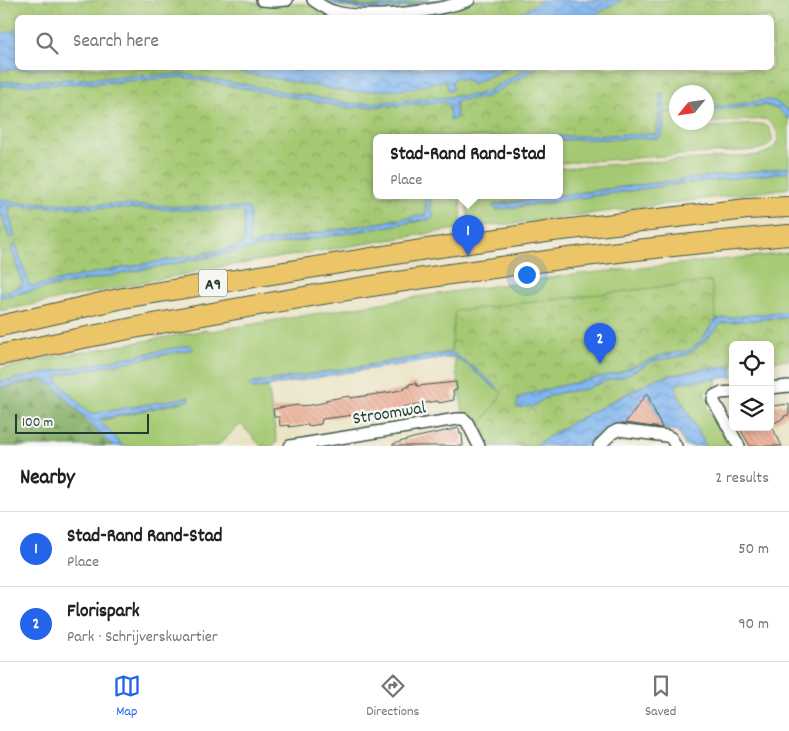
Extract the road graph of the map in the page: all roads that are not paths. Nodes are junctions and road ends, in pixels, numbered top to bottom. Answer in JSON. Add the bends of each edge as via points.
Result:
{"nodes":[{"id":1,"x":262,"y":0,"type":"edge"},
{"id":2,"x":287,"y":0,"type":"edge"},
{"id":3,"x":313,"y":0,"type":"edge"},
{"id":4,"x":469,"y":0,"type":"edge"},
{"id":5,"x":789,"y":200,"type":"edge"},
{"id":6,"x":789,"y":207,"type":"edge"},
{"id":7,"x":747,"y":209,"type":"junction"},
{"id":8,"x":789,"y":235,"type":"edge"},
{"id":9,"x":0,"y":326,"type":"edge"},
{"id":10,"x":0,"y":355,"type":"edge"},
{"id":11,"x":789,"y":386,"type":"edge"},
{"id":12,"x":774,"y":388,"type":"edge"},
{"id":13,"x":729,"y":392,"type":"edge"},
{"id":14,"x":729,"y":428,"type":"edge"},
{"id":15,"x":731,"y":431,"type":"edge"},
{"id":16,"x":290,"y":446,"type":"edge"},
{"id":17,"x":479,"y":446,"type":"edge"},
{"id":18,"x":599,"y":446,"type":"edge"},
{"id":19,"x":676,"y":446,"type":"edge"},
{"id":20,"x":739,"y":446,"type":"edge"}],
"edges":[{"from":1,"to":2,"type":"street"},
{"from":3,"to":4,"type":"street","via":[[334,12],[362,14],[419,12]]},
{"from":5,"to":7,"type":"highway"},
{"from":6,"to":7,"type":"highway","number":"A9"},
{"from":7,"to":9,"type":"highway","number":"A9","via":[[553,230],[427,249],[123,298]]},
{"from":8,"to":10,"type":"highway","number":"A9","via":[[568,258],[376,285],[137,326]]},
{"from":11,"to":12,"type":"street"},
{"from":13,"to":14,"type":"street","via":[[720,393],[713,400]]},
{"from":15,"to":20,"type":"street"},
{"from":16,"to":17,"type":"street","name":"Stroomwal","via":[[457,419],[467,422]]},
{"from":18,"to":19,"type":"street","via":[[618,430],[663,435],[671,438]]}]}
